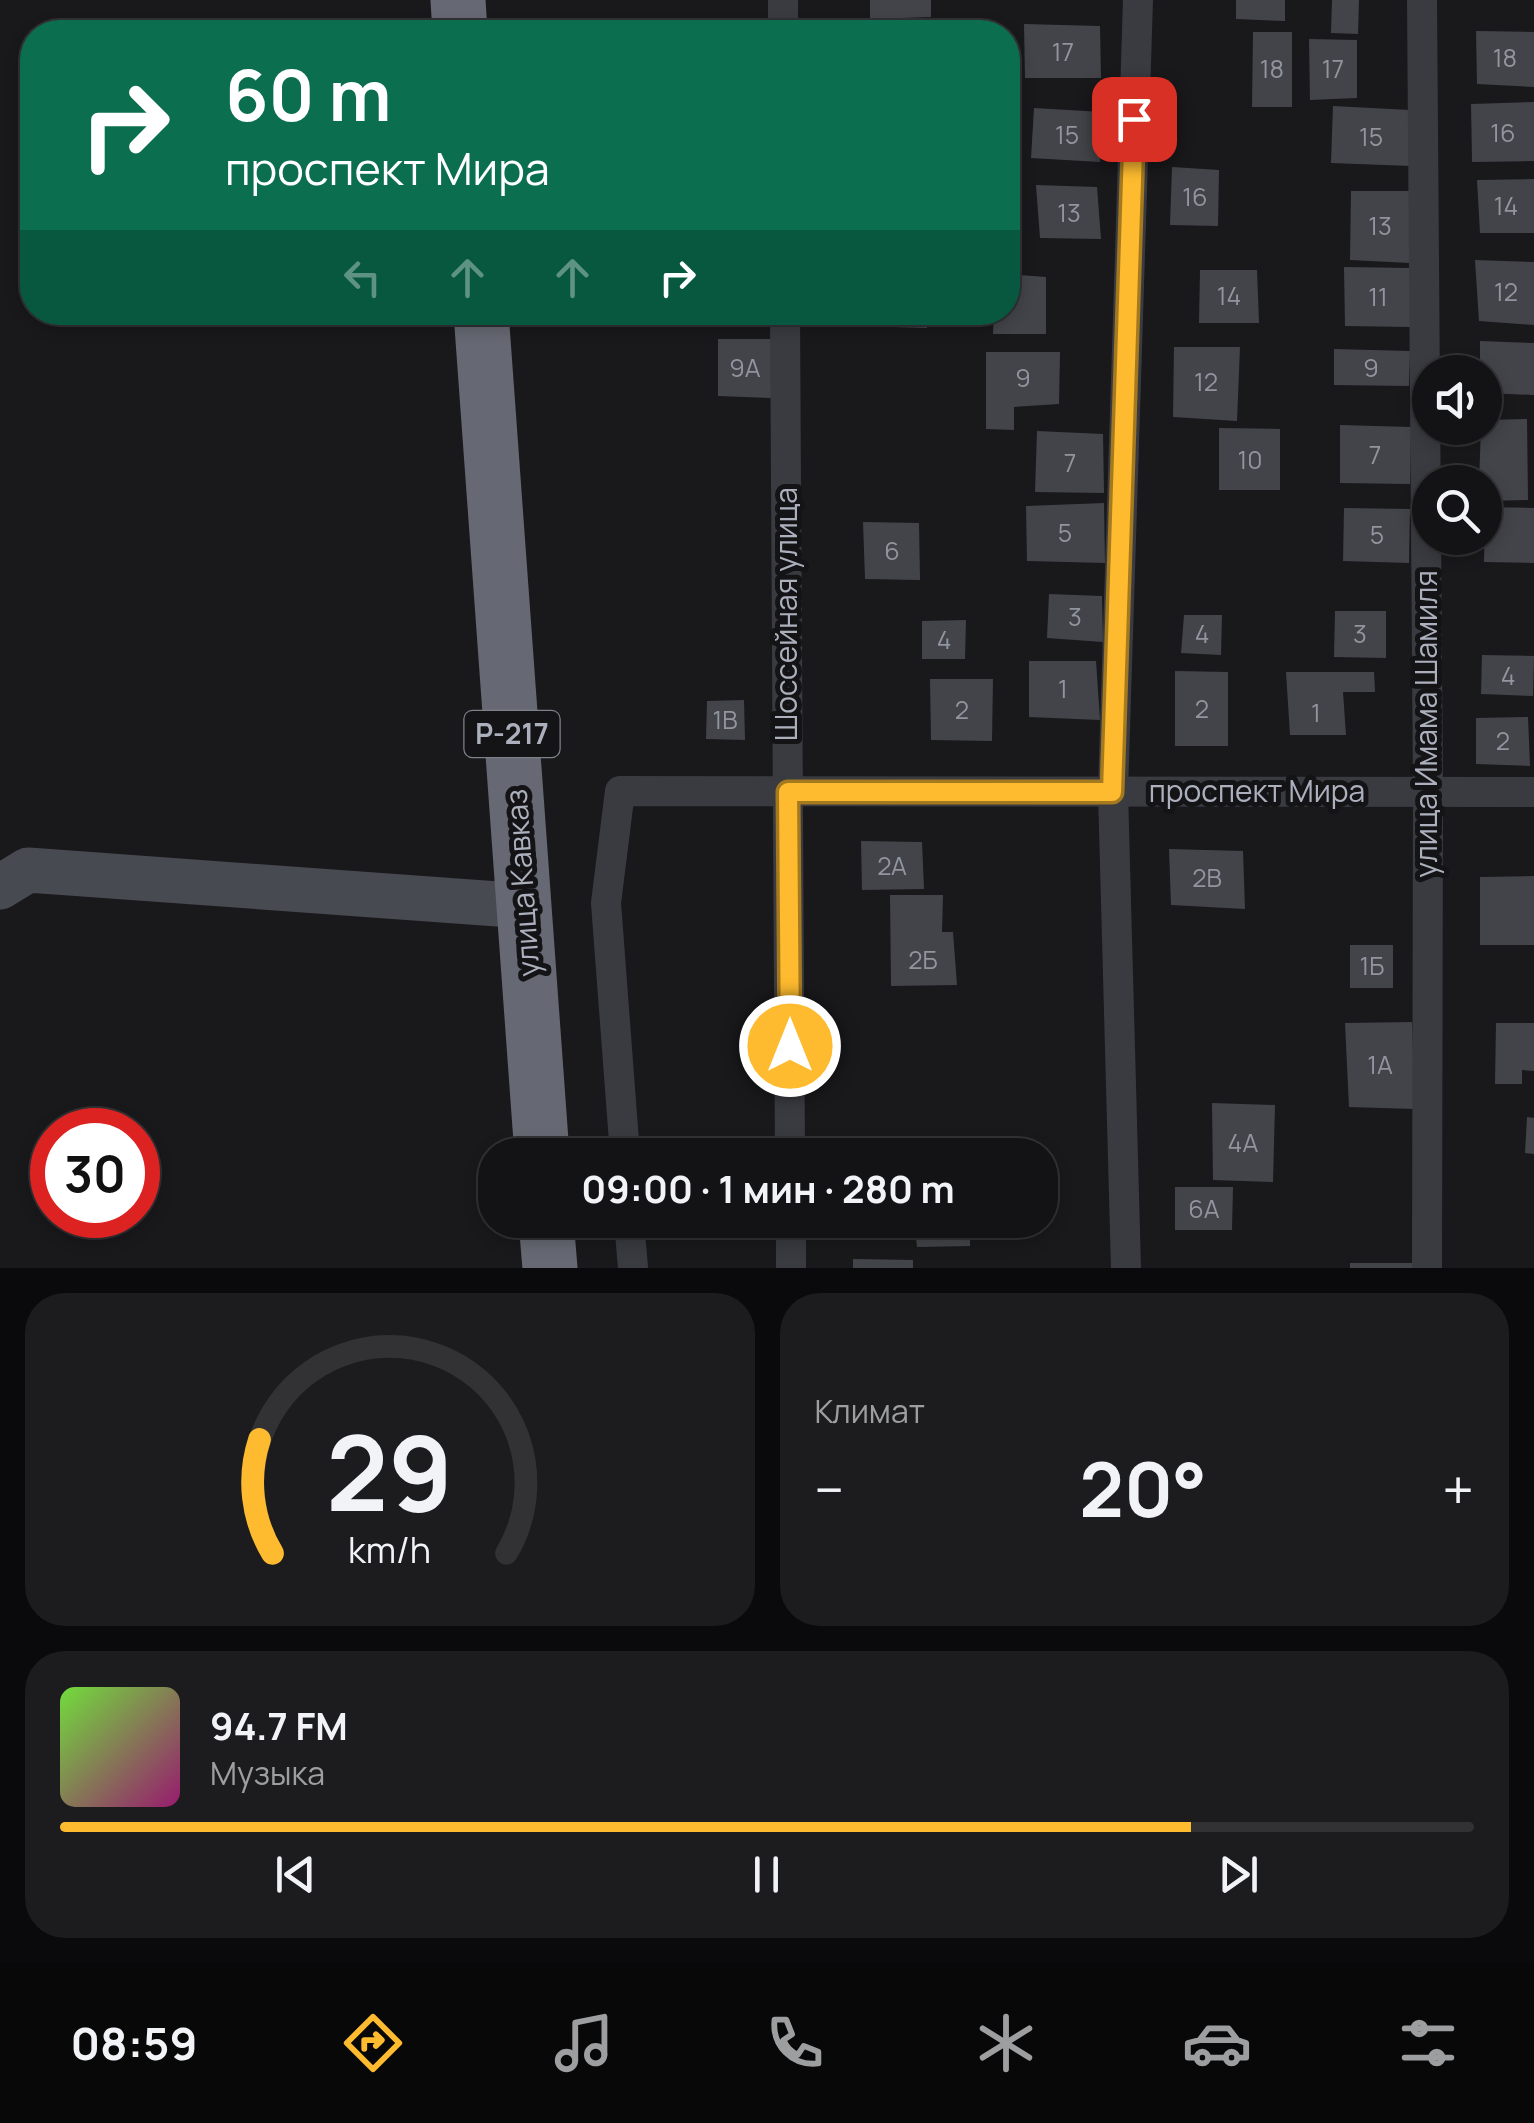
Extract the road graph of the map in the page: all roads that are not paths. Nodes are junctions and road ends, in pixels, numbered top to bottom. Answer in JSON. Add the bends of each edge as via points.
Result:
{"nodes":[{"id":1,"x":1138,"y":0,"type":"edge"},
{"id":2,"x":1422,"y":0,"type":"edge"},
{"id":3,"x":482,"y":325,"type":"edge"},
{"id":4,"x":785,"y":325,"type":"edge"},
{"id":5,"x":788,"y":792,"type":"junction"},
{"id":6,"x":1112,"y":792,"type":"junction"},
{"id":7,"x":1428,"y":792,"type":"junction"},
{"id":8,"x":1534,"y":792,"type":"edge"},
{"id":9,"x":0,"y":888,"type":"edge"},
{"id":10,"x":524,"y":906,"type":"junction"},
{"id":11,"x":541,"y":1138,"type":"edge"},
{"id":12,"x":623,"y":1138,"type":"edge"},
{"id":13,"x":790,"y":1138,"type":"edge"},
{"id":14,"x":548,"y":1238,"type":"edge"},
{"id":15,"x":630,"y":1238,"type":"edge"},
{"id":16,"x":790,"y":1238,"type":"edge"},
{"id":17,"x":550,"y":1268,"type":"edge"},
{"id":18,"x":633,"y":1268,"type":"edge"},
{"id":19,"x":791,"y":1268,"type":"edge"},
{"id":20,"x":1126,"y":1268,"type":"edge"},
{"id":21,"x":1426,"y":1268,"type":"edge"}],
"edges":[{"from":1,"to":6,"type":"street"},
{"from":2,"to":7,"type":"street","name":"улица Имама Шамиля"},
{"from":3,"to":10,"type":"highway","name":"улица Кавказ","number":"Р-217"},
{"from":4,"to":5,"type":"street","name":"Шоссейная улица"},
{"from":5,"to":6,"type":"street","name":"проспект Мира"},
{"from":5,"to":12,"type":"street","name":"проспект Мира","via":[[620,791],[606,903]]},
{"from":5,"to":13,"type":"street","name":"Шоссейная улица"},
{"from":6,"to":7,"type":"street","name":"проспект Мира"},
{"from":6,"to":20,"type":"street"},
{"from":7,"to":8,"type":"street","name":"проспект Мира"},
{"from":7,"to":21,"type":"street","name":"улица Имама Шамиля"},
{"from":9,"to":10,"type":"street","via":[[28,870]]},
{"from":10,"to":11,"type":"highway","name":"улица Кавказ","number":"Р-217"},
{"from":14,"to":17,"type":"highway"},
{"from":15,"to":18,"type":"street"},
{"from":16,"to":19,"type":"street"}]}
